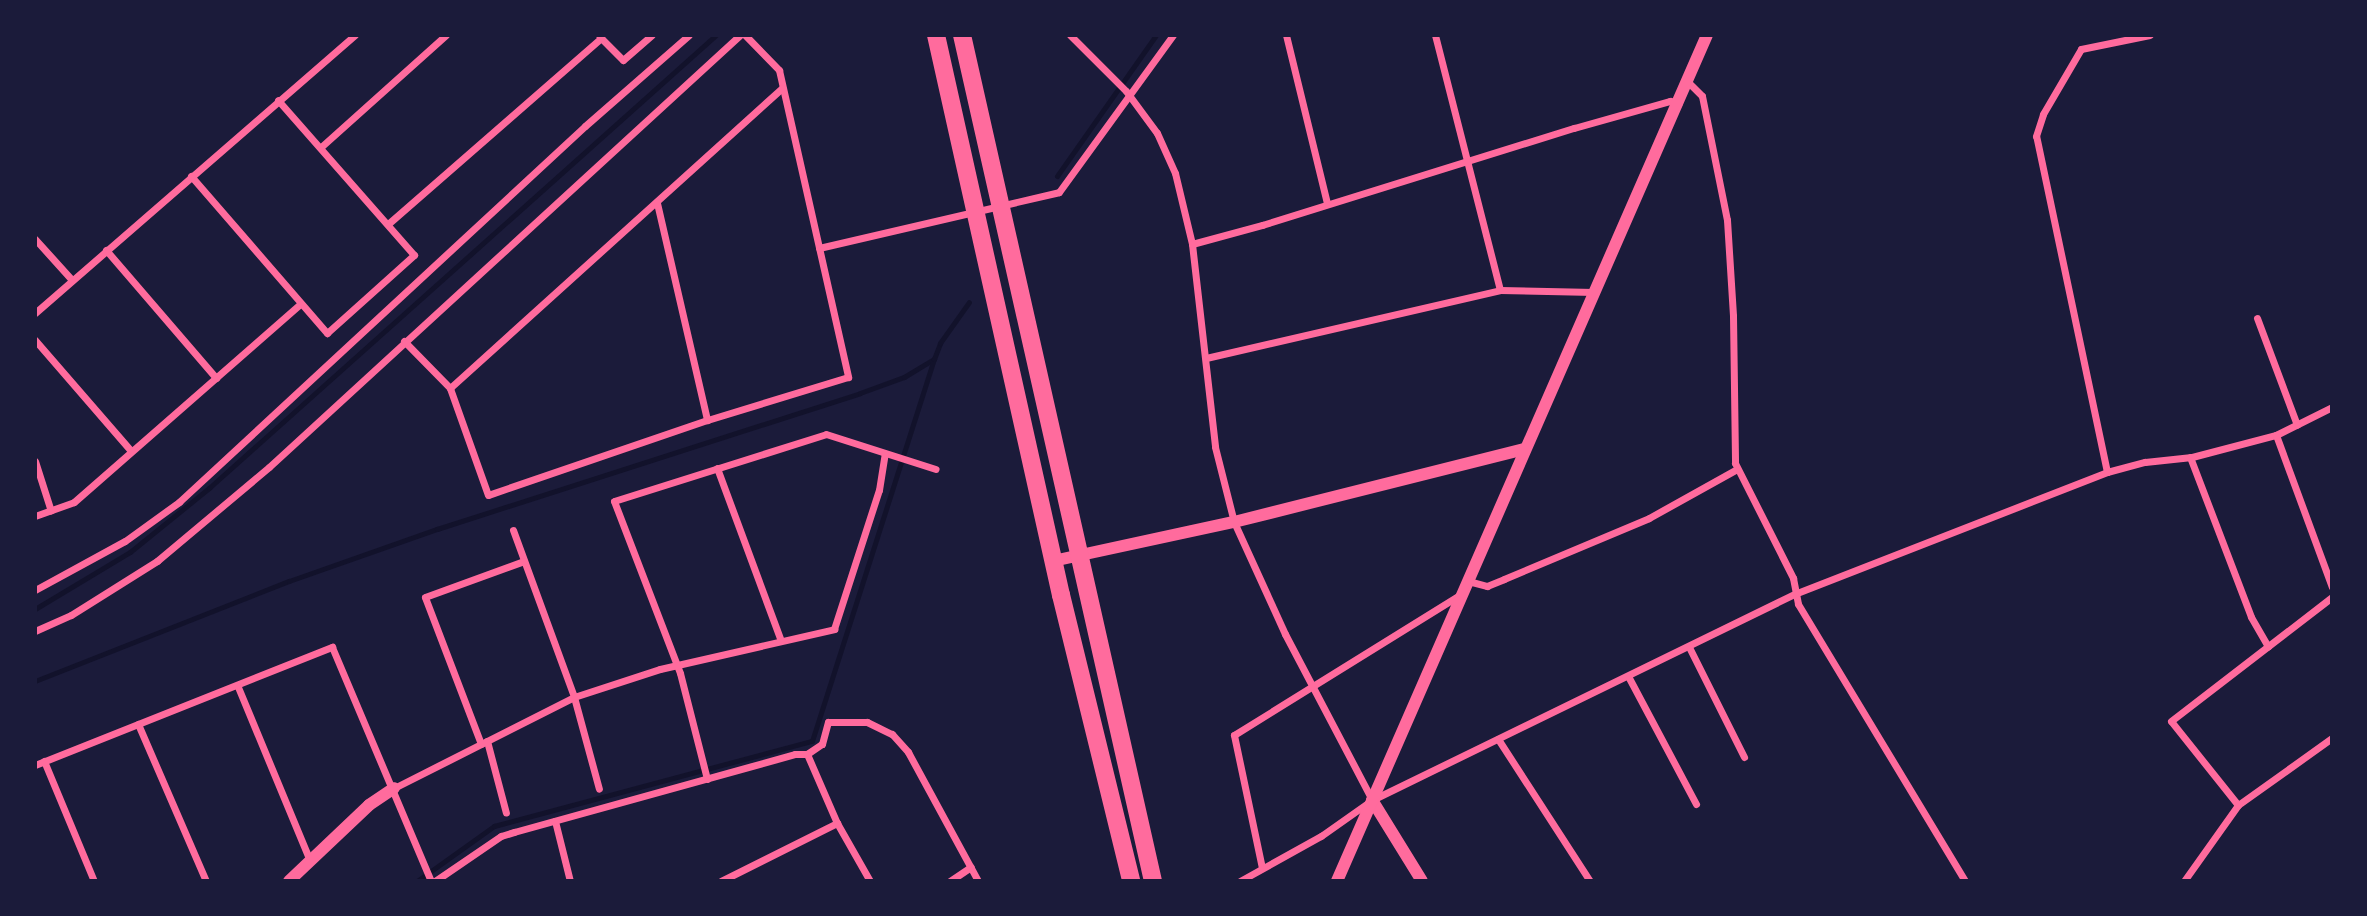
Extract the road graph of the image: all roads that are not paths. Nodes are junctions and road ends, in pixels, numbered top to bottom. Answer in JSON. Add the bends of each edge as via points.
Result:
{"nodes":[{"id":1,"x":355,"y":35,"type":"edge"},
{"id":2,"x":446,"y":35,"type":"edge"},
{"id":3,"x":652,"y":35,"type":"edge"},
{"id":4,"x":689,"y":35,"type":"edge"},
{"id":5,"x":743,"y":35,"type":"edge"},
{"id":6,"x":936,"y":35,"type":"edge"},
{"id":7,"x":962,"y":35,"type":"edge"},
{"id":8,"x":1070,"y":35,"type":"edge"},
{"id":9,"x":1172,"y":35,"type":"edge"},
{"id":10,"x":1286,"y":35,"type":"edge"},
{"id":11,"x":1435,"y":35,"type":"edge"},
{"id":12,"x":1707,"y":35,"type":"edge"},
{"id":13,"x":2150,"y":35,"type":"edge"},
{"id":14,"x":600,"y":36,"type":"edge"},
{"id":15,"x":1688,"y":81,"type":"junction"},
{"id":16,"x":782,"y":88,"type":"junction"},
{"id":17,"x":1129,"y":98,"type":"junction"},
{"id":18,"x":278,"y":100,"type":"junction"},
{"id":19,"x":1678,"y":104,"type":"junction"},
{"id":20,"x":321,"y":146,"type":"junction"},
{"id":21,"x":1467,"y":160,"type":"junction"},
{"id":22,"x":191,"y":176,"type":"junction"},
{"id":23,"x":657,"y":203,"type":"junction"},
{"id":24,"x":1327,"y":203,"type":"junction"},
{"id":25,"x":1000,"y":207,"type":"junction"},
{"id":26,"x":975,"y":213,"type":"junction"},
{"id":27,"x":388,"y":224,"type":"junction"},
{"id":28,"x":35,"y":239,"type":"edge"},
{"id":29,"x":1192,"y":244,"type":"junction"},
{"id":30,"x":819,"y":248,"type":"junction"},
{"id":31,"x":106,"y":250,"type":"junction"},
{"id":32,"x":72,"y":280,"type":"junction"},
{"id":33,"x":1500,"y":290,"type":"junction"},
{"id":34,"x":1594,"y":292,"type":"junction"},
{"id":35,"x":300,"y":304,"type":"junction"},
{"id":36,"x":35,"y":313,"type":"edge"},
{"id":37,"x":2257,"y":318,"type":"dead end"},
{"id":38,"x":35,"y":340,"type":"edge"},
{"id":39,"x":404,"y":341,"type":"junction"},
{"id":40,"x":1206,"y":358,"type":"junction"},
{"id":41,"x":216,"y":377,"type":"junction"},
{"id":42,"x":450,"y":388,"type":"junction"},
{"id":43,"x":2332,"y":407,"type":"edge"},
{"id":44,"x":707,"y":420,"type":"junction"},
{"id":45,"x":2297,"y":425,"type":"junction"},
{"id":46,"x":2276,"y":435,"type":"junction"},
{"id":47,"x":1524,"y":449,"type":"junction"},
{"id":48,"x":131,"y":451,"type":"junction"},
{"id":49,"x":886,"y":453,"type":"junction"},
{"id":50,"x":2190,"y":457,"type":"junction"},
{"id":51,"x":35,"y":461,"type":"edge"},
{"id":52,"x":717,"y":468,"type":"junction"},
{"id":53,"x":936,"y":469,"type":"dead end"},
{"id":54,"x":1737,"y":470,"type":"junction"},
{"id":55,"x":2107,"y":472,"type":"junction"},
{"id":56,"x":51,"y":510,"type":"junction"},
{"id":57,"x":35,"y":516,"type":"edge"},
{"id":58,"x":1234,"y":522,"type":"junction"},
{"id":59,"x":513,"y":530,"type":"dead end"},
{"id":60,"x":1079,"y":556,"type":"junction"},
{"id":61,"x":524,"y":561,"type":"junction"},
{"id":62,"x":1053,"y":561,"type":"junction"},
{"id":63,"x":1468,"y":580,"type":"junction"},
{"id":64,"x":2332,"y":587,"type":"edge"},
{"id":65,"x":35,"y":590,"type":"edge"},
{"id":66,"x":1797,"y":593,"type":"junction"},
{"id":67,"x":1463,"y":594,"type":"junction"},
{"id":68,"x":2332,"y":597,"type":"edge"},
{"id":69,"x":35,"y":631,"type":"edge"},
{"id":70,"x":781,"y":641,"type":"junction"},
{"id":71,"x":2269,"y":646,"type":"junction"},
{"id":72,"x":1689,"y":647,"type":"junction"},
{"id":73,"x":675,"y":666,"type":"junction"},
{"id":74,"x":1628,"y":676,"type":"junction"},
{"id":75,"x":1312,"y":685,"type":"junction"},
{"id":76,"x":238,"y":687,"type":"junction"},
{"id":77,"x":574,"y":696,"type":"junction"},
{"id":78,"x":138,"y":724,"type":"junction"},
{"id":79,"x":2332,"y":738,"type":"edge"},
{"id":80,"x":1498,"y":740,"type":"junction"},
{"id":81,"x":484,"y":742,"type":"junction"},
{"id":82,"x":807,"y":754,"type":"junction"},
{"id":83,"x":1744,"y":757,"type":"dead end"},
{"id":84,"x":44,"y":761,"type":"junction"},
{"id":85,"x":35,"y":765,"type":"edge"},
{"id":86,"x":707,"y":779,"type":"junction"},
{"id":87,"x":394,"y":788,"type":"junction"},
{"id":88,"x":599,"y":789,"type":"dead end"},
{"id":89,"x":1372,"y":800,"type":"junction"},
{"id":90,"x":1696,"y":804,"type":"dead end"},
{"id":91,"x":2238,"y":805,"type":"junction"},
{"id":92,"x":506,"y":813,"type":"dead end"},
{"id":93,"x":555,"y":821,"type":"junction"},
{"id":94,"x":837,"y":823,"type":"junction"},
{"id":95,"x":310,"y":862,"type":"junction"},
{"id":96,"x":971,"y":867,"type":"junction"},
{"id":97,"x":1262,"y":868,"type":"junction"},
{"id":98,"x":94,"y":881,"type":"edge"},
{"id":99,"x":206,"y":881,"type":"edge"},
{"id":100,"x":289,"y":881,"type":"edge"},
{"id":101,"x":433,"y":881,"type":"edge"},
{"id":102,"x":570,"y":881,"type":"edge"},
{"id":103,"x":721,"y":881,"type":"edge"},
{"id":104,"x":870,"y":881,"type":"edge"},
{"id":105,"x":950,"y":881,"type":"edge"},
{"id":106,"x":978,"y":881,"type":"edge"},
{"id":107,"x":1132,"y":881,"type":"edge"},
{"id":108,"x":1153,"y":881,"type":"edge"},
{"id":109,"x":1240,"y":881,"type":"edge"},
{"id":110,"x":1337,"y":881,"type":"edge"},
{"id":111,"x":1422,"y":881,"type":"edge"},
{"id":112,"x":1590,"y":881,"type":"edge"},
{"id":113,"x":1965,"y":881,"type":"edge"},
{"id":114,"x":2184,"y":881,"type":"edge"}],
"edges":[{"from":1,"to":18,"type":"street"},
{"from":2,"to":20,"type":"street"},
{"from":3,"to":14,"type":"street","via":[[623,60]]},
{"from":4,"to":65,"type":"street","via":[[179,502],[125,541]]},
{"from":5,"to":16,"type":"street","via":[[779,71]]},
{"from":5,"to":39,"type":"street"},
{"from":6,"to":26,"type":"main road"},
{"from":7,"to":25,"type":"main road"},
{"from":8,"to":17,"type":"street"},
{"from":9,"to":17,"type":"street"},
{"from":10,"to":24,"type":"street"},
{"from":11,"to":21,"type":"street"},
{"from":12,"to":15,"type":"street"},
{"from":13,"to":55,"type":"street","via":[[2081,49],[2043,114],[2036,136]]},
{"from":14,"to":27,"type":"street"},
{"from":15,"to":19,"type":"street"},
{"from":15,"to":54,"type":"street","via":[[1702,96],[1727,220]]},
{"from":16,"to":23,"type":"street"},
{"from":16,"to":30,"type":"street"},
{"from":17,"to":25,"type":"street","via":[[1059,192]]},
{"from":17,"to":29,"type":"street","via":[[1157,133],[1175,173]]},
{"from":18,"to":20,"type":"street"},
{"from":18,"to":22,"type":"street"},
{"from":19,"to":21,"type":"street","via":[[1671,101]]},
{"from":19,"to":34,"type":"street"},
{"from":20,"to":27,"type":"street"},
{"from":21,"to":24,"type":"street"},
{"from":21,"to":33,"type":"street"},
{"from":22,"to":31,"type":"street"},
{"from":22,"to":35,"type":"street"},
{"from":23,"to":42,"type":"street"},
{"from":23,"to":44,"type":"street"},
{"from":24,"to":29,"type":"street"},
{"from":25,"to":26,"type":"street"},
{"from":25,"to":60,"type":"main road"},
{"from":26,"to":30,"type":"street"},
{"from":26,"to":62,"type":"main road"},
{"from":27,"to":35,"type":"street","via":[[414,255],[327,333]]},
{"from":28,"to":32,"type":"street"},
{"from":29,"to":40,"type":"street"},
{"from":30,"to":44,"type":"street","via":[[848,377]]},
{"from":31,"to":32,"type":"street"},
{"from":31,"to":41,"type":"street"},
{"from":32,"to":36,"type":"street"},
{"from":33,"to":34,"type":"street"},
{"from":33,"to":40,"type":"street"},
{"from":34,"to":47,"type":"street"},
{"from":35,"to":41,"type":"street"},
{"from":37,"to":45,"type":"street"},
{"from":38,"to":48,"type":"street"},
{"from":39,"to":42,"type":"street"},
{"from":39,"to":69,"type":"street","via":[[269,467],[158,561],[71,615]]},
{"from":40,"to":58,"type":"street","via":[[1215,447]]},
{"from":41,"to":48,"type":"street"},
{"from":42,"to":44,"type":"street","via":[[488,495]]},
{"from":43,"to":45,"type":"street"},
{"from":45,"to":46,"type":"street"},
{"from":46,"to":50,"type":"street"},
{"from":46,"to":64,"type":"street"},
{"from":47,"to":58,"type":"street"},
{"from":47,"to":63,"type":"street"},
{"from":48,"to":56,"type":"street","via":[[74,502]]},
{"from":49,"to":52,"type":"street","via":[[826,434]]},
{"from":49,"to":53,"type":"street"},
{"from":49,"to":70,"type":"street","via":[[880,490],[834,629]]},
{"from":50,"to":55,"type":"street","via":[[2145,461]]},
{"from":50,"to":71,"type":"street","via":[[2251,617]]},
{"from":51,"to":56,"type":"street"},
{"from":52,"to":70,"type":"street"},
{"from":52,"to":73,"type":"street","via":[[614,501]]},
{"from":54,"to":63,"type":"street","via":[[1649,518],[1487,586]]},
{"from":54,"to":66,"type":"street"},
{"from":55,"to":66,"type":"street"},
{"from":56,"to":57,"type":"street"},
{"from":58,"to":60,"type":"street"},
{"from":58,"to":75,"type":"street"},
{"from":59,"to":61,"type":"street"},
{"from":60,"to":62,"type":"street"},
{"from":60,"to":108,"type":"main road"},
{"from":61,"to":77,"type":"street"},
{"from":61,"to":81,"type":"street","via":[[425,597]]},
{"from":62,"to":107,"type":"main road"},
{"from":63,"to":67,"type":"street"},
{"from":66,"to":72,"type":"street"},
{"from":66,"to":113,"type":"street","via":[[1798,604]]},
{"from":67,"to":75,"type":"street"},
{"from":67,"to":89,"type":"street"},
{"from":68,"to":71,"type":"street"},
{"from":70,"to":73,"type":"street"},
{"from":71,"to":91,"type":"street","via":[[2171,721]]},
{"from":72,"to":74,"type":"street"},
{"from":72,"to":83,"type":"street"},
{"from":73,"to":77,"type":"street"},
{"from":73,"to":86,"type":"street"},
{"from":74,"to":80,"type":"street"},
{"from":74,"to":90,"type":"street"},
{"from":75,"to":89,"type":"street"},
{"from":75,"to":97,"type":"street","via":[[1234,735]]},
{"from":76,"to":78,"type":"street"},
{"from":76,"to":87,"type":"street","via":[[332,647]]},
{"from":76,"to":95,"type":"street"},
{"from":77,"to":81,"type":"street"},
{"from":77,"to":88,"type":"street"},
{"from":78,"to":84,"type":"street"},
{"from":78,"to":99,"type":"street"},
{"from":79,"to":91,"type":"street"},
{"from":80,"to":89,"type":"street"},
{"from":80,"to":112,"type":"street"},
{"from":81,"to":87,"type":"street"},
{"from":81,"to":92,"type":"street"},
{"from":82,"to":86,"type":"street"},
{"from":82,"to":94,"type":"street"},
{"from":82,"to":96,"type":"street","via":[[822,744],[828,722],[867,722],[892,734],[908,752]]},
{"from":84,"to":85,"type":"street"},
{"from":84,"to":98,"type":"street"},
{"from":86,"to":93,"type":"street"},
{"from":87,"to":95,"type":"street","via":[[369,805]]},
{"from":87,"to":101,"type":"street"},
{"from":89,"to":97,"type":"street","via":[[1321,836]]},
{"from":89,"to":110,"type":"street"},
{"from":89,"to":111,"type":"street"},
{"from":91,"to":114,"type":"street"},
{"from":93,"to":101,"type":"street","via":[[501,836]]},
{"from":93,"to":102,"type":"street"},
{"from":94,"to":103,"type":"street"},
{"from":94,"to":104,"type":"street"},
{"from":95,"to":100,"type":"street"},
{"from":96,"to":105,"type":"street"},
{"from":96,"to":106,"type":"street"},
{"from":97,"to":109,"type":"street"}]}
